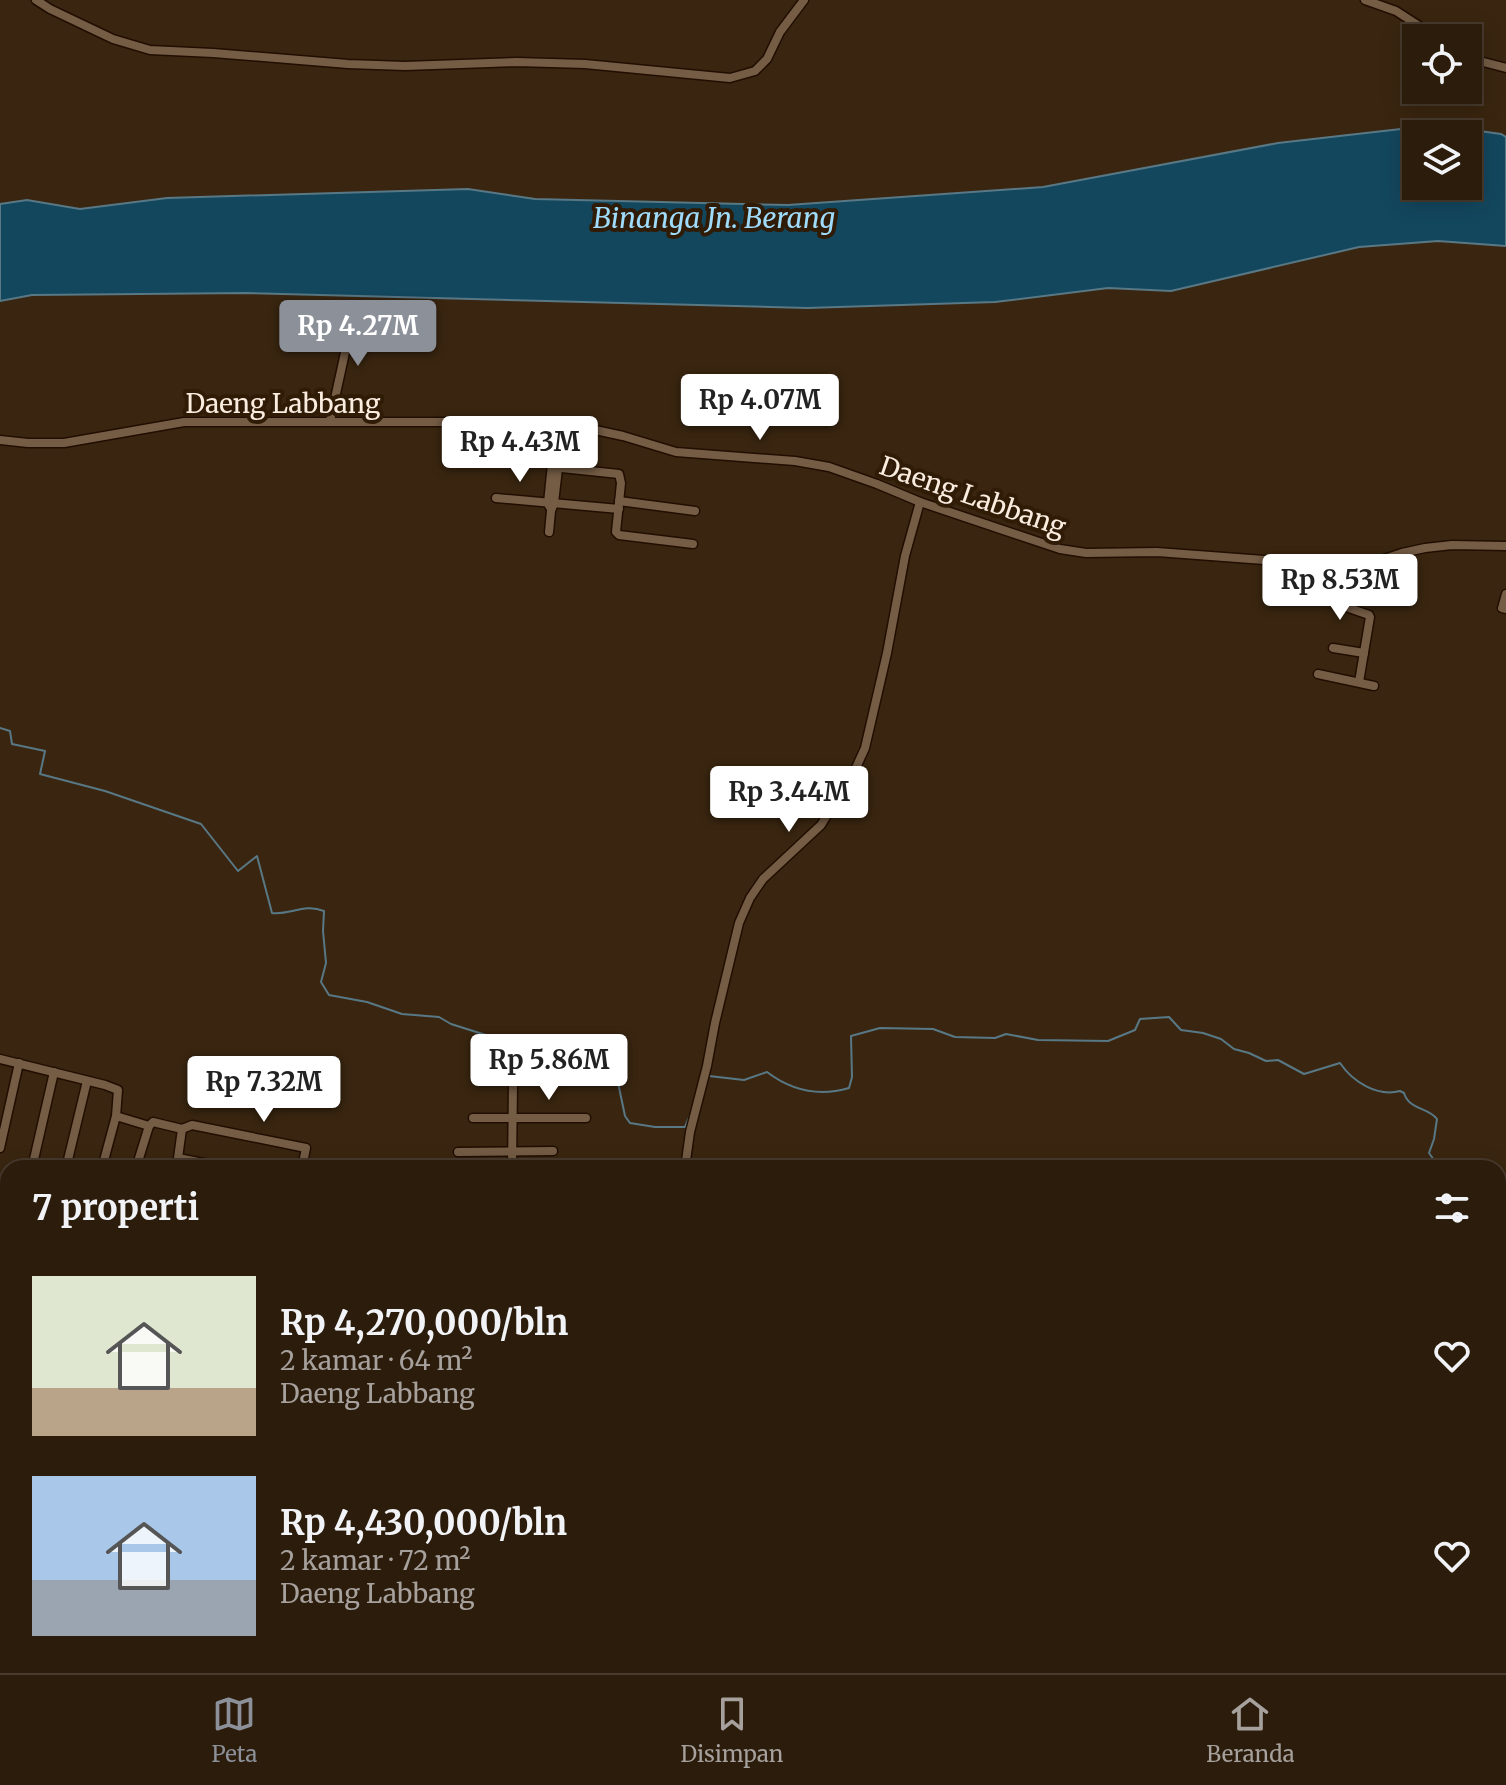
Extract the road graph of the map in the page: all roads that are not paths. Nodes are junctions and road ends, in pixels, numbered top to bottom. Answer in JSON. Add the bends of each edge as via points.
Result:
{"nodes":[{"id":1,"x":36,"y":0,"type":"edge"},
{"id":2,"x":804,"y":0,"type":"edge"},
{"id":3,"x":1365,"y":0,"type":"edge"},
{"id":4,"x":1416,"y":24,"type":"edge"},
{"id":5,"x":1482,"y":62,"type":"edge"},
{"id":6,"x":1506,"y":68,"type":"edge"},
{"id":7,"x":355,"y":307,"type":"dead end"},
{"id":8,"x":330,"y":421,"type":"junction"},
{"id":9,"x":560,"y":425,"type":"junction"},
{"id":10,"x":0,"y":440,"type":"edge"},
{"id":11,"x":555,"y":468,"type":"junction"},
{"id":12,"x":496,"y":498,"type":"dead end"},
{"id":13,"x":920,"y":502,"type":"junction"},
{"id":14,"x":619,"y":505,"type":"junction"},
{"id":15,"x":551,"y":506,"type":"junction"},
{"id":16,"x":695,"y":511,"type":"dead end"},
{"id":17,"x":549,"y":532,"type":"dead end"},
{"id":18,"x":693,"y":544,"type":"dead end"},
{"id":19,"x":1506,"y":546,"type":"edge"},
{"id":20,"x":1359,"y":564,"type":"junction"},
{"id":21,"x":1506,"y":594,"type":"edge"},
{"id":22,"x":1506,"y":609,"type":"edge"},
{"id":23,"x":1333,"y":648,"type":"dead end"},
{"id":24,"x":1364,"y":653,"type":"junction"},
{"id":25,"x":1318,"y":674,"type":"dead end"},
{"id":26,"x":1359,"y":682,"type":"junction"},
{"id":27,"x":1374,"y":686,"type":"dead end"},
{"id":28,"x":0,"y":1059,"type":"edge"},
{"id":29,"x":19,"y":1063,"type":"junction"},
{"id":30,"x":54,"y":1072,"type":"junction"},
{"id":31,"x":87,"y":1081,"type":"junction"},
{"id":32,"x":513,"y":1083,"type":"dead end"},
{"id":33,"x":116,"y":1116,"type":"junction"},
{"id":34,"x":473,"y":1118,"type":"dead end"},
{"id":35,"x":512,"y":1118,"type":"junction"},
{"id":36,"x":586,"y":1118,"type":"dead end"},
{"id":37,"x":149,"y":1126,"type":"junction"},
{"id":38,"x":182,"y":1129,"type":"junction"},
{"id":39,"x":0,"y":1148,"type":"edge"},
{"id":40,"x":512,"y":1151,"type":"junction"},
{"id":41,"x":553,"y":1151,"type":"dead end"},
{"id":42,"x":458,"y":1152,"type":"dead end"},
{"id":43,"x":34,"y":1160,"type":"edge"},
{"id":44,"x":68,"y":1160,"type":"edge"},
{"id":45,"x":104,"y":1160,"type":"edge"},
{"id":46,"x":138,"y":1160,"type":"edge"},
{"id":47,"x":177,"y":1160,"type":"edge"},
{"id":48,"x":304,"y":1160,"type":"edge"},
{"id":49,"x":512,"y":1160,"type":"edge"},
{"id":50,"x":686,"y":1160,"type":"edge"}],
"edges":[{"from":1,"to":2,"type":"street","via":[[113,39],[150,50],[405,66],[585,64],[730,78],[755,71],[767,59]]},
{"from":3,"to":4,"type":"street"},
{"from":5,"to":6,"type":"street"},
{"from":7,"to":8,"type":"street"},
{"from":8,"to":9,"type":"street","name":"Daeng Labbang"},
{"from":8,"to":10,"type":"street","name":"Daeng Labbang","via":[[184,422],[64,443]]},
{"from":9,"to":11,"type":"street"},
{"from":9,"to":13,"type":"street","name":"Daeng Labbang","via":[[684,453],[811,463]]},
{"from":11,"to":14,"type":"street","via":[[619,474]]},
{"from":11,"to":15,"type":"street"},
{"from":12,"to":15,"type":"street"},
{"from":13,"to":20,"type":"street","name":"Daeng Labbang","via":[[1086,553]]},
{"from":13,"to":50,"type":"street","via":[[865,748],[821,825],[763,879],[739,923]]},
{"from":14,"to":15,"type":"street"},
{"from":14,"to":16,"type":"street"},
{"from":14,"to":18,"type":"street","via":[[617,535]]},
{"from":15,"to":17,"type":"street"},
{"from":19,"to":20,"type":"street","name":"Daeng Labbang","via":[[1425,548]]},
{"from":20,"to":24,"type":"street","via":[[1349,608],[1370,616]]},
{"from":21,"to":22,"type":"street"},
{"from":23,"to":24,"type":"street"},
{"from":24,"to":26,"type":"street"},
{"from":25,"to":26,"type":"street"},
{"from":26,"to":27,"type":"street"},
{"from":28,"to":29,"type":"street"},
{"from":29,"to":30,"type":"street"},
{"from":29,"to":39,"type":"street"},
{"from":30,"to":31,"type":"street"},
{"from":30,"to":43,"type":"street"},
{"from":31,"to":33,"type":"street","via":[[118,1090]]},
{"from":31,"to":44,"type":"street"},
{"from":32,"to":35,"type":"street"},
{"from":33,"to":37,"type":"street"},
{"from":33,"to":45,"type":"street"},
{"from":34,"to":35,"type":"street"},
{"from":35,"to":36,"type":"street"},
{"from":35,"to":40,"type":"street"},
{"from":37,"to":38,"type":"street","via":[[153,1122]]},
{"from":37,"to":46,"type":"street"},
{"from":38,"to":47,"type":"street"},
{"from":38,"to":48,"type":"street","via":[[192,1125],[306,1148]]},
{"from":40,"to":41,"type":"street"},
{"from":40,"to":42,"type":"street"},
{"from":40,"to":49,"type":"street"}]}
